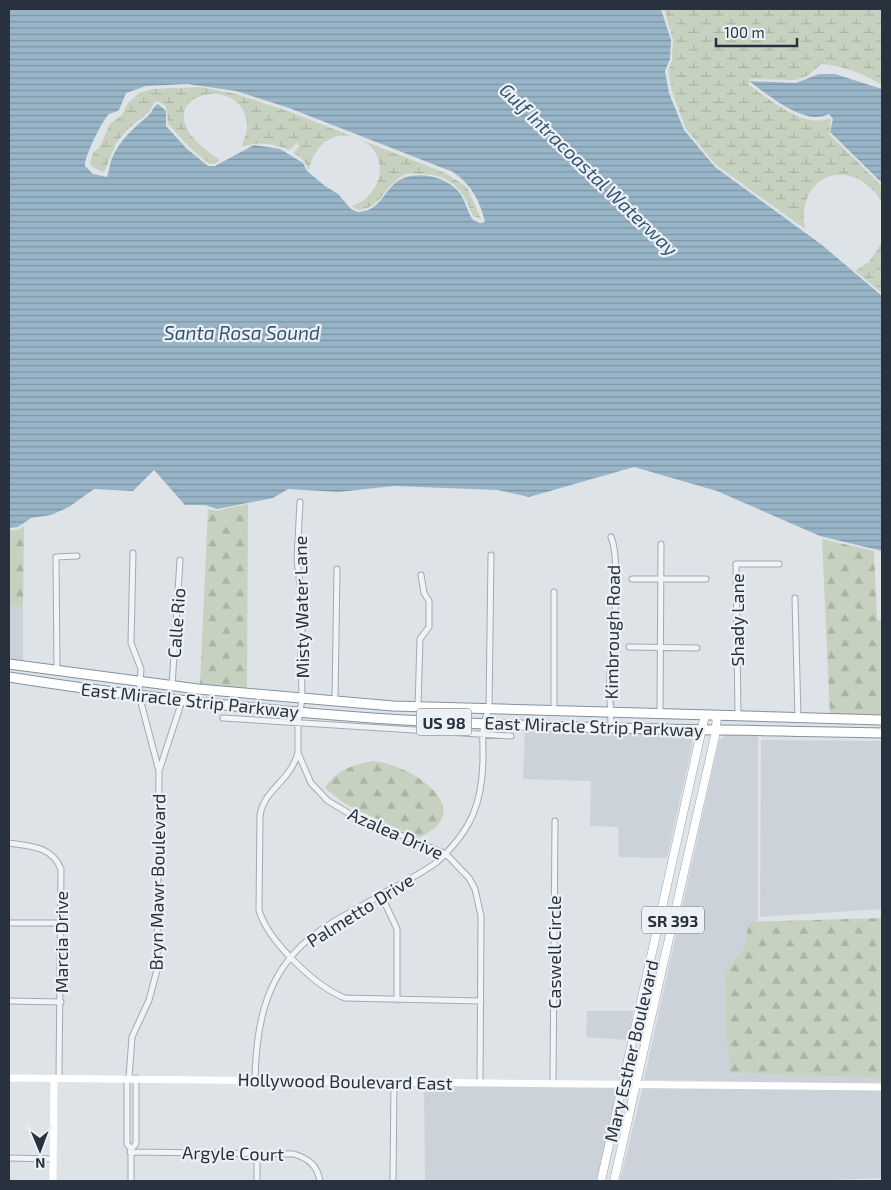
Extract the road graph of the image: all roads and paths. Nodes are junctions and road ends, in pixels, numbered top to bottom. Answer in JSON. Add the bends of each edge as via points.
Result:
{"nodes":[{"id":1,"x":300,"y":502,"type":"dead end"},
{"id":2,"x":610,"y":537,"type":"dead end"},
{"id":3,"x":661,"y":544,"type":"dead end"},
{"id":4,"x":133,"y":553,"type":"dead end"},
{"id":5,"x":491,"y":555,"type":"dead end"},
{"id":6,"x":77,"y":556,"type":"dead end"},
{"id":7,"x":180,"y":560,"type":"dead end"},
{"id":8,"x":779,"y":564,"type":"dead end"},
{"id":9,"x":337,"y":568,"type":"dead end"},
{"id":10,"x":421,"y":575,"type":"dead end"},
{"id":11,"x":632,"y":579,"type":"dead end"},
{"id":12,"x":660,"y":579,"type":"junction"},
{"id":13,"x":706,"y":579,"type":"dead end"},
{"id":14,"x":554,"y":592,"type":"dead end"},
{"id":15,"x":795,"y":598,"type":"dead end"},
{"id":16,"x":629,"y":647,"type":"dead end"},
{"id":17,"x":660,"y":647,"type":"junction"},
{"id":18,"x":697,"y":648,"type":"dead end"},
{"id":19,"x":9,"y":664,"type":"edge"},
{"id":20,"x":57,"y":671,"type":"junction"},
{"id":21,"x":9,"y":677,"type":"edge"},
{"id":22,"x":140,"y":682,"type":"junction"},
{"id":23,"x":172,"y":686,"type":"junction"},
{"id":24,"x":139,"y":695,"type":"junction"},
{"id":25,"x":302,"y":699,"type":"junction"},
{"id":26,"x":182,"y":701,"type":"junction"},
{"id":27,"x":336,"y":701,"type":"junction"},
{"id":28,"x":418,"y":707,"type":"junction"},
{"id":29,"x":489,"y":710,"type":"junction"},
{"id":30,"x":300,"y":712,"type":"junction"},
{"id":31,"x":554,"y":712,"type":"junction"},
{"id":32,"x":611,"y":714,"type":"junction"},
{"id":33,"x":660,"y":715,"type":"junction"},
{"id":34,"x":706,"y":715,"type":"junction"},
{"id":35,"x":717,"y":716,"type":"junction"},
{"id":36,"x":738,"y":716,"type":"junction"},
{"id":37,"x":223,"y":718,"type":"dead end"},
{"id":38,"x":798,"y":718,"type":"junction"},
{"id":39,"x":882,"y":720,"type":"edge"},
{"id":40,"x":298,"y":723,"type":"junction"},
{"id":41,"x":484,"y":723,"type":"junction"},
{"id":42,"x":611,"y":727,"type":"junction"},
{"id":43,"x":703,"y":729,"type":"junction"},
{"id":44,"x":716,"y":730,"type":"junction"},
{"id":45,"x":882,"y":733,"type":"edge"},
{"id":46,"x":484,"y":735,"type":"junction"},
{"id":47,"x":511,"y":736,"type":"dead end"},
{"id":48,"x":298,"y":753,"type":"junction"},
{"id":49,"x":159,"y":771,"type":"junction"},
{"id":50,"x":555,"y":821,"type":"dead end"},
{"id":51,"x":9,"y":843,"type":"edge"},
{"id":52,"x":446,"y":854,"type":"junction"},
{"id":53,"x":381,"y":895,"type":"junction"},
{"id":54,"x":9,"y":923,"type":"edge"},
{"id":55,"x":61,"y":923,"type":"junction"},
{"id":56,"x":292,"y":957,"type":"junction"},
{"id":57,"x":397,"y":1000,"type":"junction"},
{"id":58,"x":9,"y":1001,"type":"edge"},
{"id":59,"x":481,"y":1001,"type":"junction"},
{"id":60,"x":61,"y":1002,"type":"junction"},
{"id":61,"x":9,"y":1078,"type":"edge"},
{"id":62,"x":57,"y":1078,"type":"junction"},
{"id":63,"x":131,"y":1078,"type":"junction"},
{"id":64,"x":255,"y":1080,"type":"junction"},
{"id":65,"x":394,"y":1082,"type":"junction"},
{"id":66,"x":480,"y":1083,"type":"junction"},
{"id":67,"x":554,"y":1083,"type":"junction"},
{"id":68,"x":623,"y":1083,"type":"junction"},
{"id":69,"x":636,"y":1083,"type":"junction"},
{"id":70,"x":882,"y":1087,"type":"edge"},
{"id":71,"x":131,"y":1150,"type":"junction"},
{"id":72,"x":257,"y":1153,"type":"junction"},
{"id":73,"x":9,"y":1158,"type":"edge"},
{"id":74,"x":53,"y":1159,"type":"junction"},
{"id":75,"x":53,"y":1181,"type":"edge"},
{"id":76,"x":131,"y":1181,"type":"edge"},
{"id":77,"x":257,"y":1181,"type":"edge"},
{"id":78,"x":320,"y":1181,"type":"edge"},
{"id":79,"x":392,"y":1181,"type":"edge"},
{"id":80,"x":601,"y":1181,"type":"edge"},
{"id":81,"x":614,"y":1181,"type":"edge"}],
"edges":[{"from":1,"to":25,"type":"street","name":"Misty Water Lane","via":[[297,560],[303,609]]},
{"from":2,"to":32,"type":"street","name":"Kimbrough Road","via":[[614,545]]},
{"from":3,"to":12,"type":"street"},
{"from":4,"to":22,"type":"street","name":"Bryn Mawr Boulevard","via":[[131,643],[141,669]]},
{"from":5,"to":29,"type":"street"},
{"from":6,"to":20,"type":"street","via":[[56,557]]},
{"from":7,"to":23,"type":"street","name":"Calle Rio"},
{"from":8,"to":36,"type":"street","name":"Shady Lane","via":[[736,564]]},
{"from":9,"to":27,"type":"street"},
{"from":10,"to":28,"type":"street","via":[[430,606],[429,630],[420,639]]},
{"from":11,"to":12,"type":"street"},
{"from":12,"to":13,"type":"street"},
{"from":12,"to":17,"type":"street"},
{"from":14,"to":31,"type":"street"},
{"from":15,"to":38,"type":"street"},
{"from":16,"to":17,"type":"street"},
{"from":17,"to":18,"type":"street"},
{"from":17,"to":33,"type":"street"},
{"from":19,"to":20,"type":"highway","name":"East Miracle Strip Parkway","number":"US 98"},
{"from":20,"to":22,"type":"highway","name":"East Miracle Strip Parkway","number":"US 98"},
{"from":21,"to":24,"type":"highway","name":"East Miracle Strip Parkway","number":"US 98"},
{"from":22,"to":23,"type":"highway","name":"East Miracle Strip Parkway","number":"US 98"},
{"from":22,"to":24,"type":"street","name":"Bryn Mawr Boulevard"},
{"from":23,"to":25,"type":"highway","name":"East Miracle Strip Parkway","number":"US 98"},
{"from":24,"to":26,"type":"highway","name":"East Miracle Strip Parkway","number":"US 98"},
{"from":24,"to":49,"type":"street","name":"Bryn Mawr Boulevard"},
{"from":25,"to":27,"type":"highway","name":"East Miracle Strip Parkway","number":"US 98"},
{"from":25,"to":30,"type":"street","name":"Misty Water Lane"},
{"from":26,"to":30,"type":"highway","name":"East Miracle Strip Parkway","number":"US 98"},
{"from":26,"to":49,"type":"street","name":"Bryn Mawr Boulevard"},
{"from":27,"to":28,"type":"highway","name":"East Miracle Strip Parkway","number":"US 98"},
{"from":28,"to":29,"type":"highway","name":"East Miracle Strip Parkway","number":"US 98"},
{"from":29,"to":31,"type":"highway","name":"East Miracle Strip Parkway","number":"US 98"},
{"from":29,"to":41,"type":"street"},
{"from":30,"to":40,"type":"street","name":"Azalea Drive"},
{"from":30,"to":41,"type":"highway","name":"East Miracle Strip Parkway","number":"US 98"},
{"from":31,"to":32,"type":"highway","name":"East Miracle Strip Parkway","number":"US 98"},
{"from":32,"to":33,"type":"highway","name":"East Miracle Strip Parkway","number":"US 98"},
{"from":32,"to":42,"type":"street","name":"Kimbrough Road"},
{"from":33,"to":34,"type":"highway","name":"East Miracle Strip Parkway","number":"US 98"},
{"from":34,"to":35,"type":"highway","name":"East Miracle Strip Parkway","number":"US 98"},
{"from":34,"to":43,"type":"main road","name":"Mary Esther Boulevard","number":"SR 393"},
{"from":35,"to":36,"type":"highway","name":"East Miracle Strip Parkway","number":"US 98"},
{"from":35,"to":44,"type":"main road","name":"Mary Esther Boulevard","number":"SR 393"},
{"from":36,"to":38,"type":"highway","name":"East Miracle Strip Parkway","number":"US 98"},
{"from":37,"to":40,"type":"street"},
{"from":38,"to":39,"type":"highway","name":"East Miracle Strip Parkway","number":"US 98"},
{"from":40,"to":46,"type":"street"},
{"from":40,"to":48,"type":"street","name":"Azalea Drive"},
{"from":41,"to":42,"type":"highway","name":"East Miracle Strip Parkway","number":"US 98"},
{"from":41,"to":46,"type":"street","name":"Palmetto Drive"},
{"from":42,"to":43,"type":"highway","name":"East Miracle Strip Parkway","number":"US 98"},
{"from":43,"to":44,"type":"highway","name":"East Miracle Strip Parkway","number":"US 98"},
{"from":43,"to":68,"type":"main road","name":"Mary Esther Boulevard","number":"SR 393"},
{"from":44,"to":45,"type":"highway","name":"East Miracle Strip Parkway","number":"US 98"},
{"from":44,"to":69,"type":"main road","name":"Mary Esther Boulevard","number":"SR 393"},
{"from":46,"to":47,"type":"street"},
{"from":46,"to":52,"type":"street","name":"Palmetto Drive","via":[[478,803],[468,827]]},
{"from":48,"to":52,"type":"street","name":"Azalea Drive","via":[[311,783],[328,801],[350,814]]},
{"from":48,"to":56,"type":"street","via":[[292,770],[264,801],[260,825],[262,920]]},
{"from":49,"to":63,"type":"street","name":"Bryn Mawr Boulevard","via":[[157,970],[149,1000],[132,1037],[129,1053]]},
{"from":50,"to":67,"type":"street","name":"Caswell Circle"},
{"from":51,"to":55,"type":"street","name":"Marcia Drive","via":[[42,849],[56,860],[62,876]]},
{"from":52,"to":53,"type":"street","name":"Palmetto Drive"},
{"from":52,"to":59,"type":"street","name":"Azalea Drive","via":[[469,878],[480,904]]},
{"from":53,"to":56,"type":"street","name":"Palmetto Drive","via":[[320,931]]},
{"from":53,"to":57,"type":"street","via":[[397,929]]},
{"from":54,"to":55,"type":"street"},
{"from":55,"to":60,"type":"street","name":"Marcia Drive"},
{"from":56,"to":57,"type":"street","via":[[334,994],[357,1000]]},
{"from":56,"to":64,"type":"street","name":"Palmetto Drive","via":[[273,984],[262,1009],[256,1036]]},
{"from":57,"to":59,"type":"street"},
{"from":58,"to":60,"type":"street"},
{"from":59,"to":66,"type":"street","name":"Azalea Drive"},
{"from":60,"to":62,"type":"street","name":"Marcia Drive"},
{"from":61,"to":62,"type":"street","name":"Hollywood Boulevard East"},
{"from":62,"to":63,"type":"street","name":"Hollywood Boulevard East"},
{"from":62,"to":74,"type":"street"},
{"from":63,"to":64,"type":"street","name":"Hollywood Boulevard East"},
{"from":63,"to":71,"type":"street","name":"Bryn Mawr Boulevard","via":[[128,1144]]},
{"from":63,"to":71,"type":"street","name":"Bryn Mawr Boulevard","via":[[136,1144]]},
{"from":64,"to":65,"type":"street","name":"Hollywood Boulevard East"},
{"from":65,"to":66,"type":"street","name":"Hollywood Boulevard East"},
{"from":65,"to":79,"type":"street"},
{"from":66,"to":67,"type":"street","name":"Hollywood Boulevard East"},
{"from":67,"to":68,"type":"street","name":"Hollywood Boulevard East"},
{"from":68,"to":69,"type":"street","name":"Hollywood Boulevard East"},
{"from":68,"to":80,"type":"main road","name":"Mary Esther Boulevard","number":"SR 393"},
{"from":69,"to":70,"type":"street","name":"Hollywood Boulevard East"},
{"from":69,"to":81,"type":"main road","name":"Mary Esther Boulevard","number":"SR 393"},
{"from":71,"to":72,"type":"street","name":"Argyle Court"},
{"from":71,"to":76,"type":"street","name":"Bryn Mawr Boulevard"},
{"from":72,"to":77,"type":"street"},
{"from":72,"to":78,"type":"street","name":"Argyle Court","via":[[301,1156],[314,1165]]},
{"from":73,"to":74,"type":"street"},
{"from":74,"to":75,"type":"street"}]}
